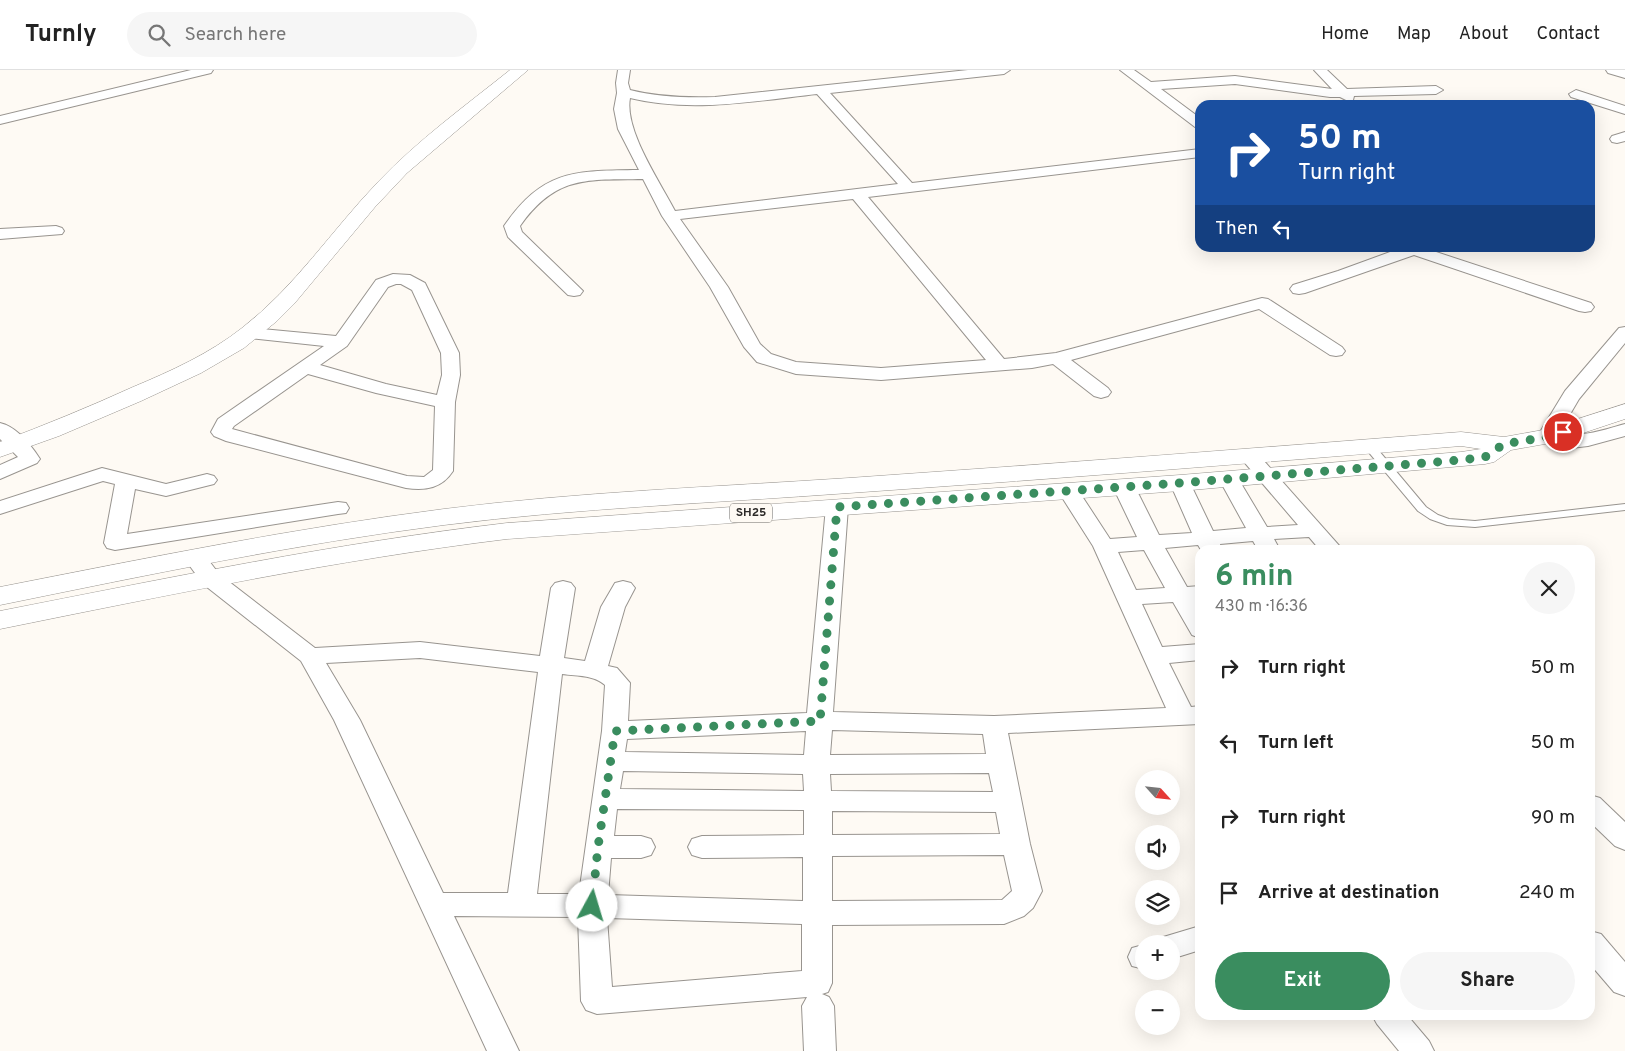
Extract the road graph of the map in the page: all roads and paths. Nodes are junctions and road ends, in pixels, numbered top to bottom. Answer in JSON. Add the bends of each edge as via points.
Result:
{"nodes":[{"id":1,"x":207,"y":70,"type":"edge"},
{"id":2,"x":520,"y":70,"type":"edge"},
{"id":3,"x":624,"y":70,"type":"edge"},
{"id":4,"x":1004,"y":70,"type":"edge"},
{"id":5,"x":1126,"y":70,"type":"edge"},
{"id":6,"x":1320,"y":70,"type":"edge"},
{"id":7,"x":1612,"y":70,"type":"edge"},
{"id":8,"x":1625,"y":74,"type":"edge"},
{"id":9,"x":1148,"y":86,"type":"junction"},
{"id":10,"x":820,"y":90,"type":"junction"},
{"id":11,"x":1436,"y":90,"type":"dead end"},
{"id":12,"x":1381,"y":92,"type":"junction"},
{"id":13,"x":624,"y":93,"type":"junction"},
{"id":14,"x":1343,"y":93,"type":"junction"},
{"id":15,"x":1576,"y":94,"type":"dead end"},
{"id":16,"x":1351,"y":100,"type":"edge"},
{"id":17,"x":1391,"y":100,"type":"edge"},
{"id":18,"x":1594,"y":100,"type":"edge"},
{"id":19,"x":1595,"y":100,"type":"edge"},
{"id":20,"x":1625,"y":110,"type":"edge"},
{"id":21,"x":0,"y":120,"type":"edge"},
{"id":22,"x":1195,"y":120,"type":"edge"},
{"id":23,"x":1195,"y":154,"type":"edge"},
{"id":24,"x":648,"y":174,"type":"junction"},
{"id":25,"x":909,"y":188,"type":"junction"},
{"id":26,"x":857,"y":194,"type":"junction"},
{"id":27,"x":670,"y":216,"type":"junction"},
{"id":28,"x":56,"y":231,"type":"dead end"},
{"id":29,"x":0,"y":234,"type":"edge"},
{"id":30,"x":1402,"y":252,"type":"edge"},
{"id":31,"x":1424,"y":252,"type":"edge"},
{"id":32,"x":1299,"y":289,"type":"dead end"},
{"id":33,"x":574,"y":291,"type":"dead end"},
{"id":34,"x":1585,"y":307,"type":"dead end"},
{"id":35,"x":1625,"y":332,"type":"edge"},
{"id":36,"x":250,"y":333,"type":"junction"},
{"id":37,"x":341,"y":342,"type":"junction"},
{"id":38,"x":1336,"y":351,"type":"dead end"},
{"id":39,"x":1057,"y":358,"type":"junction"},
{"id":40,"x":999,"y":364,"type":"junction"},
{"id":41,"x":305,"y":367,"type":"junction"},
{"id":42,"x":1101,"y":392,"type":"dead end"},
{"id":43,"x":445,"y":402,"type":"junction"},
{"id":44,"x":1625,"y":411,"type":"edge"},
{"id":45,"x":0,"y":429,"type":"edge"},
{"id":46,"x":1625,"y":430,"type":"edge"},
{"id":47,"x":1547,"y":437,"type":"junction"},
{"id":48,"x":9,"y":447,"type":"edge"},
{"id":49,"x":1378,"y":457,"type":"junction"},
{"id":50,"x":1257,"y":466,"type":"junction"},
{"id":51,"x":0,"y":473,"type":"edge"},
{"id":52,"x":126,"y":480,"type":"junction"},
{"id":53,"x":207,"y":480,"type":"dead end"},
{"id":54,"x":1229,"y":480,"type":"junction"},
{"id":55,"x":1180,"y":483,"type":"junction"},
{"id":56,"x":1124,"y":487,"type":"junction"},
{"id":57,"x":1069,"y":491,"type":"junction"},
{"id":58,"x":837,"y":507,"type":"junction"},
{"id":59,"x":1625,"y":507,"type":"edge"},
{"id":60,"x":0,"y":508,"type":"edge"},
{"id":61,"x":338,"y":508,"type":"dead end"},
{"id":62,"x":1312,"y":530,"type":"junction"},
{"id":63,"x":1151,"y":542,"type":"junction"},
{"id":64,"x":1265,"y":542,"type":"edge"},
{"id":65,"x":1209,"y":544,"type":"edge"},
{"id":66,"x":1327,"y":545,"type":"edge"},
{"id":67,"x":1104,"y":546,"type":"junction"},
{"id":68,"x":195,"y":558,"type":"junction"},
{"id":69,"x":210,"y":579,"type":"junction"},
{"id":70,"x":563,"y":588,"type":"dead end"},
{"id":71,"x":624,"y":588,"type":"dead end"},
{"id":72,"x":1190,"y":594,"type":"edge"},
{"id":73,"x":0,"y":596,"type":"edge"},
{"id":74,"x":1128,"y":598,"type":"junction"},
{"id":75,"x":1195,"y":612,"type":"edge"},
{"id":76,"x":0,"y":620,"type":"edge"},
{"id":77,"x":1195,"y":652,"type":"edge"},
{"id":78,"x":310,"y":656,"type":"junction"},
{"id":79,"x":1154,"y":656,"type":"junction"},
{"id":80,"x":551,"y":666,"type":"junction"},
{"id":81,"x":594,"y":670,"type":"junction"},
{"id":82,"x":1192,"y":715,"type":"edge"},
{"id":83,"x":820,"y":721,"type":"junction"},
{"id":84,"x":994,"y":725,"type":"junction"},
{"id":85,"x":615,"y":731,"type":"junction"},
{"id":86,"x":610,"y":760,"type":"junction"},
{"id":87,"x":1002,"y":763,"type":"junction"},
{"id":88,"x":816,"y":765,"type":"junction"},
{"id":89,"x":606,"y":799,"type":"junction"},
{"id":90,"x":818,"y":802,"type":"junction"},
{"id":91,"x":1008,"y":802,"type":"junction"},
{"id":92,"x":1595,"y":809,"type":"edge"},
{"id":93,"x":1625,"y":839,"type":"edge"},
{"id":94,"x":1016,"y":844,"type":"junction"},
{"id":95,"x":598,"y":847,"type":"junction"},
{"id":96,"x":641,"y":847,"type":"dead end"},
{"id":97,"x":702,"y":847,"type":"dead end"},
{"id":98,"x":817,"y":847,"type":"junction"},
{"id":99,"x":435,"y":904,"type":"junction"},
{"id":100,"x":521,"y":905,"type":"junction"},
{"id":101,"x":592,"y":906,"type":"junction"},
{"id":102,"x":818,"y":913,"type":"junction"},
{"id":103,"x":1195,"y":940,"type":"edge"},
{"id":104,"x":1180,"y":945,"type":"edge"},
{"id":105,"x":1595,"y":949,"type":"edge"},
{"id":106,"x":1625,"y":983,"type":"edge"},
{"id":107,"x":818,"y":1006,"type":"dead end"},
{"id":108,"x":1392,"y":1020,"type":"edge"},
{"id":109,"x":503,"y":1051,"type":"edge"},
{"id":110,"x":820,"y":1051,"type":"edge"},
{"id":111,"x":1418,"y":1051,"type":"edge"}],
"edges":[{"from":1,"to":21,"type":"street"},
{"from":2,"to":36,"type":"main road","via":[[385,185],[279,308]]},
{"from":3,"to":13,"type":"street"},
{"from":4,"to":10,"type":"street"},
{"from":5,"to":9,"type":"street"},
{"from":6,"to":14,"type":"street"},
{"from":7,"to":8,"type":"street"},
{"from":9,"to":14,"type":"street","via":[[1235,80]]},
{"from":9,"to":22,"type":"street"},
{"from":10,"to":13,"type":"street","via":[[682,103]]},
{"from":10,"to":25,"type":"street"},
{"from":11,"to":12,"type":"street"},
{"from":12,"to":14,"type":"street"},
{"from":12,"to":17,"type":"street"},
{"from":13,"to":24,"type":"street","via":[[621,109],[625,129]]},
{"from":14,"to":16,"type":"street"},
{"from":15,"to":18,"type":"street"},
{"from":19,"to":20,"type":"street"},
{"from":23,"to":25,"type":"street"},
{"from":24,"to":27,"type":"street"},
{"from":24,"to":33,"type":"street","via":[[554,184],[540,192],[512,226],[514,234]]},
{"from":25,"to":26,"type":"street"},
{"from":26,"to":27,"type":"street"},
{"from":26,"to":40,"type":"street"},
{"from":27,"to":40,"type":"street","via":[[719,286],[753,347],[764,358],[796,368],[881,374]]},
{"from":28,"to":29,"type":"street"},
{"from":30,"to":32,"type":"street","via":[[1354,272]]},
{"from":31,"to":34,"type":"street"},
{"from":35,"to":47,"type":"street","via":[[1570,396]]},
{"from":36,"to":37,"type":"street"},
{"from":36,"to":48,"type":"main road","via":[[215,357],[157,385]]},
{"from":37,"to":41,"type":"street"},
{"from":37,"to":43,"type":"street","via":[[382,284],[404,279],[419,287],[450,353],[451,375]]},
{"from":38,"to":39,"type":"street","via":[[1262,303]]},
{"from":39,"to":40,"type":"street"},
{"from":39,"to":42,"type":"street"},
{"from":41,"to":43,"type":"street","via":[[390,391]]},
{"from":41,"to":43,"type":"street","via":[[224,423],[221,432],[423,484],[437,479],[443,471]]},
{"from":44,"to":47,"type":"main road","number":"SH25"},
{"from":45,"to":48,"type":"street"},
{"from":46,"to":47,"type":"street","via":[[1571,442]]},
{"from":47,"to":49,"type":"main road","number":"SH25","via":[[1504,444],[1485,457]]},
{"from":48,"to":51,"type":"street","via":[[30,459]]},
{"from":49,"to":50,"type":"main road","number":"SH25"},
{"from":49,"to":59,"type":"lane","via":[[1428,515],[1450,523],[1475,524]]},
{"from":50,"to":54,"type":"main road","number":"SH25"},
{"from":50,"to":62,"type":"street"},
{"from":50,"to":68,"type":"main road","number":"SH25","via":[[612,500],[448,516]]},
{"from":52,"to":53,"type":"street","via":[[166,490]]},
{"from":52,"to":60,"type":"street","via":[[102,474]]},
{"from":52,"to":61,"type":"street","via":[[115,543]]},
{"from":54,"to":55,"type":"main road","number":"SH25"},
{"from":54,"to":64,"type":"street"},
{"from":55,"to":56,"type":"main road","number":"SH25"},
{"from":55,"to":65,"type":"street"},
{"from":56,"to":57,"type":"main road","number":"SH25"},
{"from":56,"to":63,"type":"street"},
{"from":57,"to":58,"type":"main road","number":"SH25"},
{"from":57,"to":67,"type":"street"},
{"from":58,"to":69,"type":"main road","number":"SH25","via":[[424,540]]},
{"from":58,"to":83,"type":"street"},
{"from":62,"to":64,"type":"street"},
{"from":62,"to":66,"type":"street"},
{"from":63,"to":65,"type":"street"},
{"from":63,"to":67,"type":"street"},
{"from":63,"to":72,"type":"street"},
{"from":64,"to":65,"type":"street"},
{"from":67,"to":74,"type":"street"},
{"from":68,"to":69,"type":"street"},
{"from":68,"to":73,"type":"main road","number":"SH25"},
{"from":69,"to":76,"type":"main road","number":"SH25"},
{"from":69,"to":78,"type":"street"},
{"from":70,"to":80,"type":"street"},
{"from":71,"to":81,"type":"street","via":[[613,607]]},
{"from":72,"to":74,"type":"street"},
{"from":72,"to":75,"type":"street"},
{"from":74,"to":79,"type":"street"},
{"from":77,"to":79,"type":"street"},
{"from":78,"to":80,"type":"street","via":[[420,650]]},
{"from":78,"to":99,"type":"street","via":[[347,720]]},
{"from":79,"to":82,"type":"street"},
{"from":80,"to":81,"type":"street"},
{"from":80,"to":100,"type":"street"},
{"from":81,"to":85,"type":"street","via":[[608,674],[618,682]]},
{"from":82,"to":84,"type":"street"},
{"from":83,"to":84,"type":"street"},
{"from":83,"to":85,"type":"street"},
{"from":83,"to":88,"type":"street"},
{"from":84,"to":87,"type":"street"},
{"from":85,"to":86,"type":"street"},
{"from":86,"to":88,"type":"street"},
{"from":86,"to":89,"type":"street"},
{"from":87,"to":88,"type":"street"},
{"from":87,"to":91,"type":"street"},
{"from":88,"to":90,"type":"street"},
{"from":89,"to":90,"type":"street"},
{"from":89,"to":95,"type":"street"},
{"from":90,"to":91,"type":"street"},
{"from":90,"to":98,"type":"street"},
{"from":91,"to":94,"type":"street"},
{"from":92,"to":93,"type":"street"},
{"from":94,"to":98,"type":"street"},
{"from":94,"to":102,"type":"street","via":[[1027,890],[1023,900],[1004,912]]},
{"from":95,"to":96,"type":"street"},
{"from":95,"to":101,"type":"street"},
{"from":97,"to":98,"type":"street"},
{"from":98,"to":102,"type":"street"},
{"from":99,"to":100,"type":"street"},
{"from":99,"to":109,"type":"street"},
{"from":100,"to":101,"type":"street"},
{"from":101,"to":102,"type":"street"},
{"from":101,"to":102,"type":"street","via":[[597,1000],[817,982]]},
{"from":103,"to":104,"type":"street"},
{"from":105,"to":106,"type":"street"},
{"from":107,"to":110,"type":"street"},
{"from":108,"to":111,"type":"street"}]}
